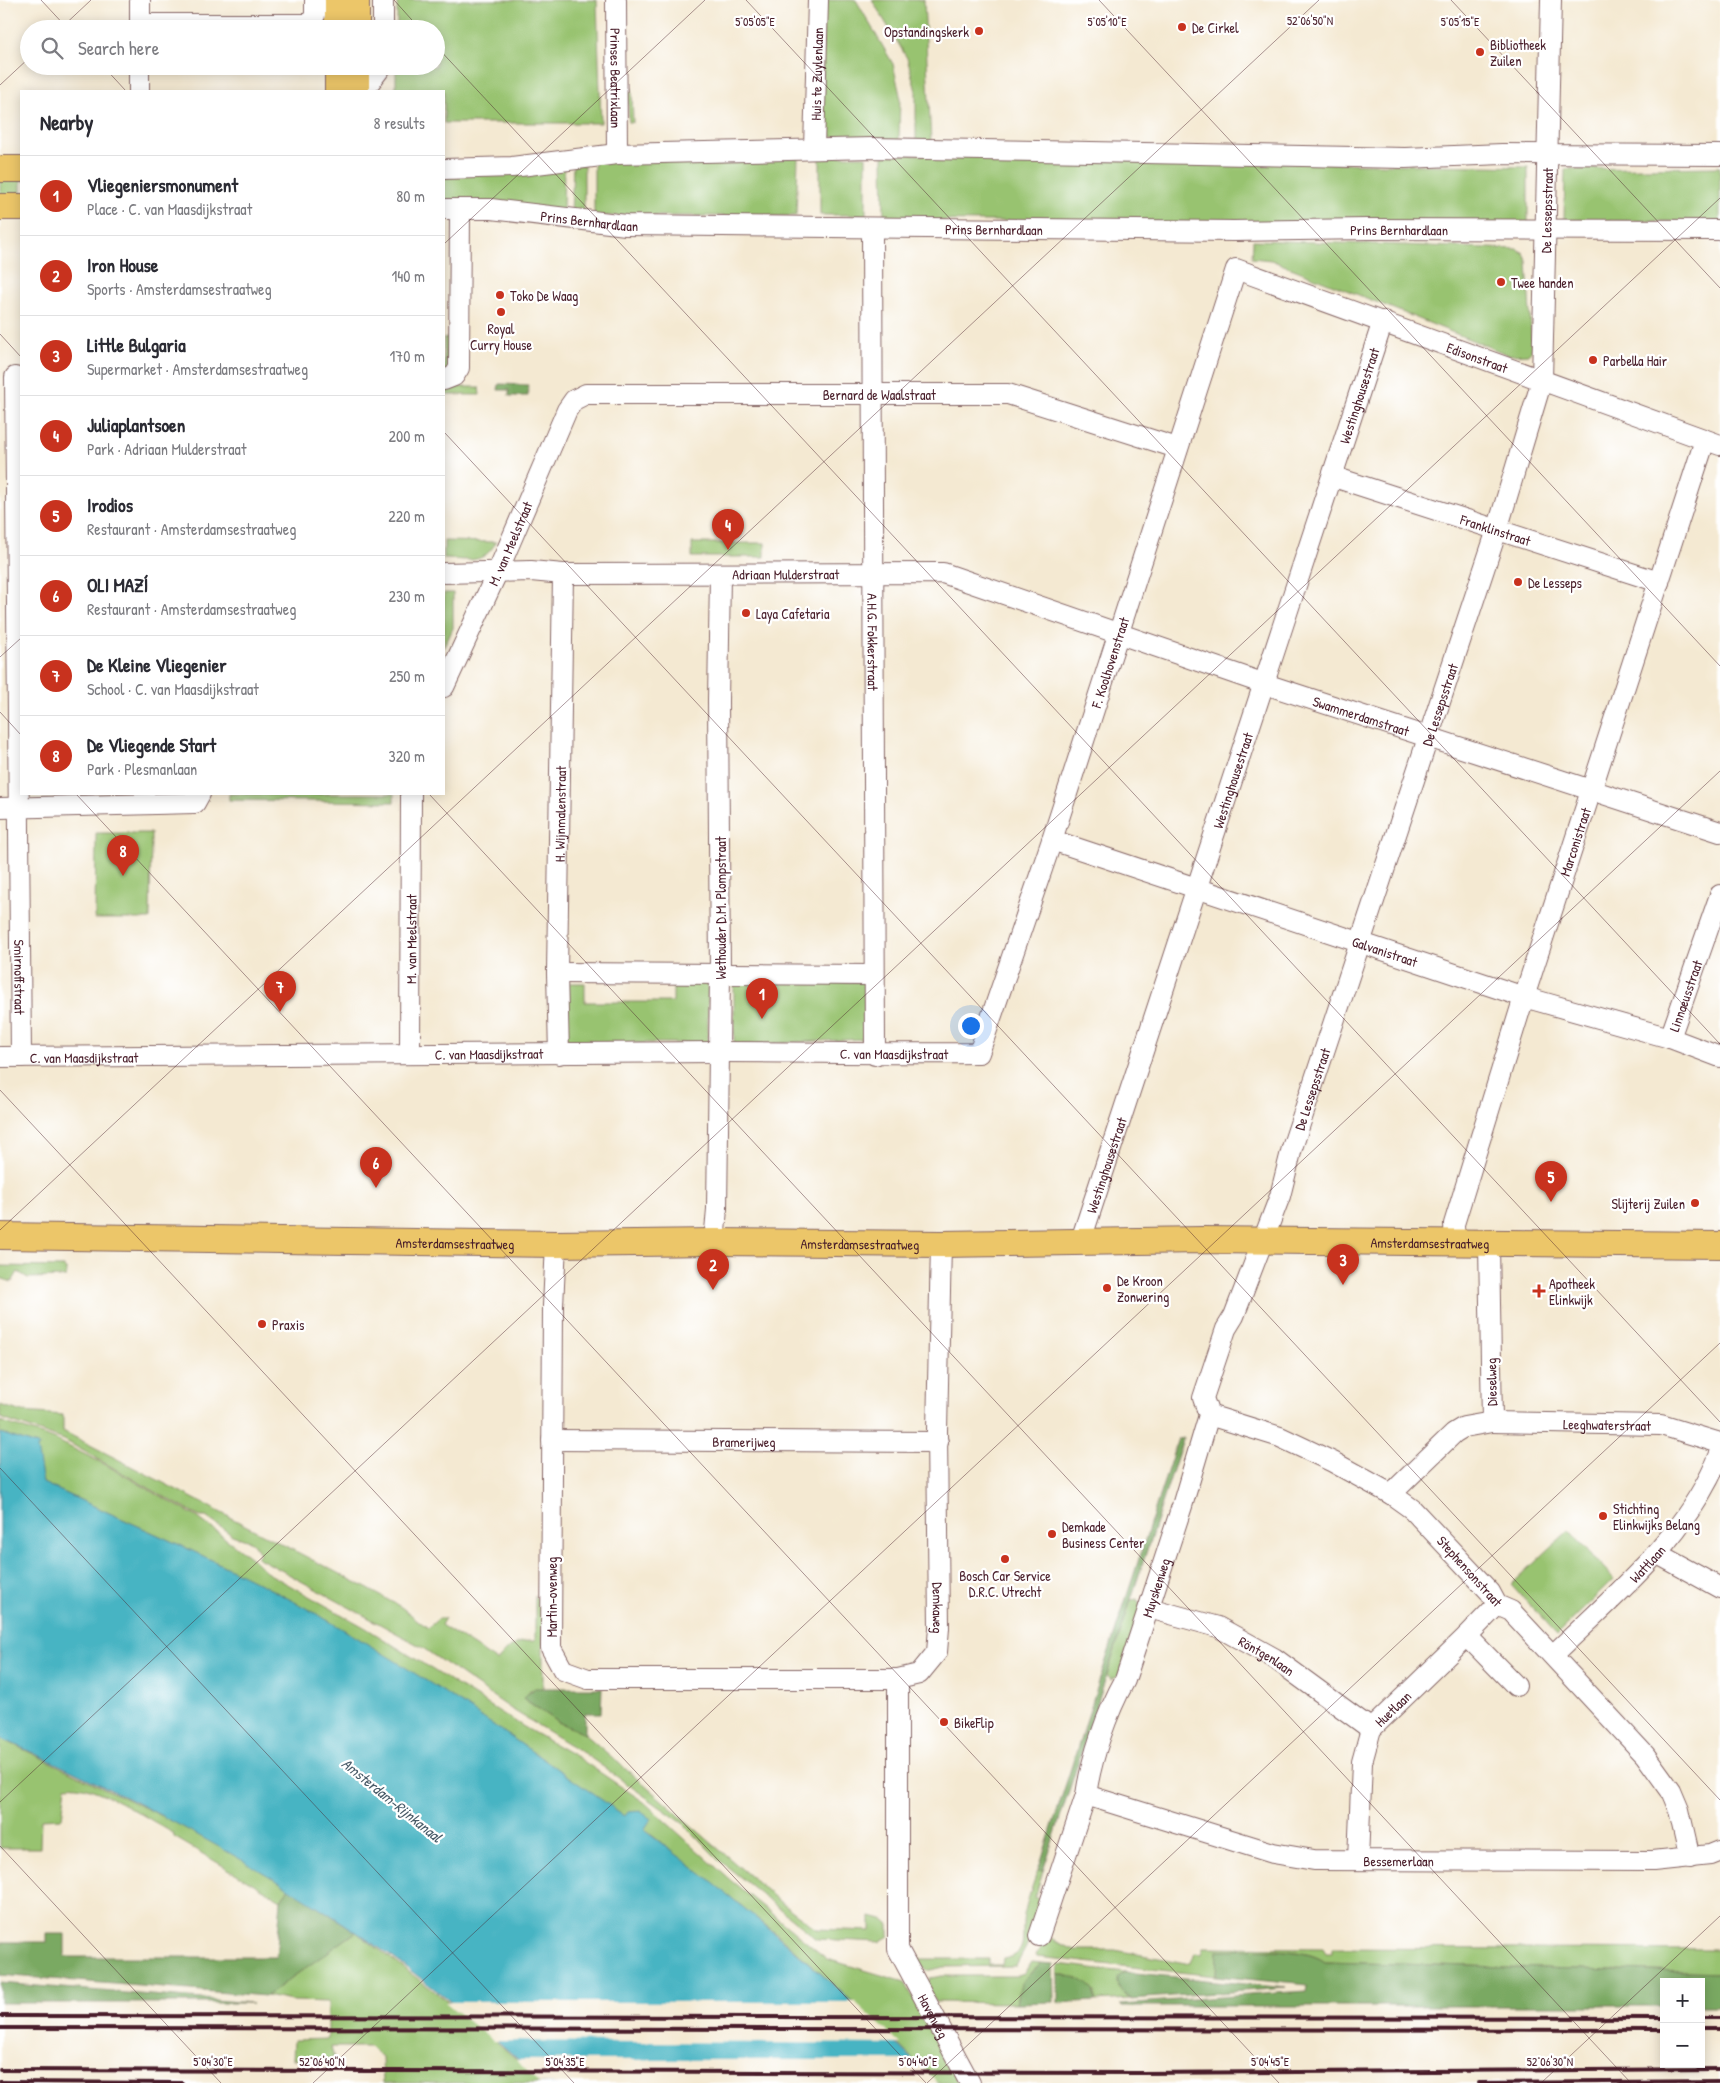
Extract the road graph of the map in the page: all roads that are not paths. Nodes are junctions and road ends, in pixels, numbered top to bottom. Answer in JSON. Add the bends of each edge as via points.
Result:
{"nodes":[{"id":1,"x":140,"y":0,"type":"edge"},
{"id":2,"x":315,"y":0,"type":"edge"},
{"id":3,"x":338,"y":0,"type":"edge"},
{"id":4,"x":356,"y":0,"type":"edge"},
{"id":5,"x":383,"y":0,"type":"edge"},
{"id":6,"x":818,"y":0,"type":"edge"},
{"id":7,"x":1552,"y":0,"type":"edge"},
{"id":8,"x":616,"y":10,"type":"edge"},
{"id":9,"x":140,"y":20,"type":"edge"},
{"id":10,"x":312,"y":20,"type":"edge"},
{"id":11,"x":338,"y":20,"type":"edge"},
{"id":12,"x":356,"y":20,"type":"edge"},
{"id":13,"x":383,"y":20,"type":"edge"},
{"id":14,"x":140,"y":75,"type":"edge"},
{"id":15,"x":338,"y":75,"type":"edge"},
{"id":16,"x":356,"y":75,"type":"edge"},
{"id":17,"x":375,"y":75,"type":"edge"},
{"id":18,"x":139,"y":90,"type":"edge"},
{"id":19,"x":338,"y":90,"type":"edge"},
{"id":20,"x":356,"y":90,"type":"edge"},
{"id":21,"x":364,"y":90,"type":"edge"},
{"id":22,"x":814,"y":149,"type":"junction"},
{"id":23,"x":617,"y":154,"type":"junction"},
{"id":24,"x":1546,"y":155,"type":"junction"},
{"id":25,"x":1720,"y":155,"type":"edge"},
{"id":26,"x":0,"y":169,"type":"edge"},
{"id":27,"x":20,"y":169,"type":"edge"},
{"id":28,"x":445,"y":170,"type":"edge"},
{"id":29,"x":0,"y":207,"type":"edge"},
{"id":30,"x":20,"y":207,"type":"edge"},
{"id":31,"x":452,"y":209,"type":"edge"},
{"id":32,"x":872,"y":228,"type":"junction"},
{"id":33,"x":1720,"y":230,"type":"edge"},
{"id":34,"x":1547,"y":231,"type":"junction"},
{"id":35,"x":1236,"y":269,"type":"joint"},
{"id":36,"x":1383,"y":322,"type":"junction"},
{"id":37,"x":12,"y":377,"type":"edge"},
{"id":38,"x":449,"y":378,"type":"edge"},
{"id":39,"x":1542,"y":380,"type":"junction"},
{"id":40,"x":874,"y":395,"type":"junction"},
{"id":41,"x":574,"y":400,"type":"joint"},
{"id":42,"x":1712,"y":443,"type":"edge"},
{"id":43,"x":1178,"y":448,"type":"junction"},
{"id":44,"x":1334,"y":477,"type":"junction"},
{"id":45,"x":12,"y":518,"type":"edge"},
{"id":46,"x":1497,"y":530,"type":"junction"},
{"id":47,"x":445,"y":573,"type":"edge"},
{"id":48,"x":497,"y":573,"type":"junction"},
{"id":49,"x":874,"y":573,"type":"junction"},
{"id":50,"x":563,"y":574,"type":"junction"},
{"id":51,"x":720,"y":575,"type":"junction"},
{"id":52,"x":1659,"y":582,"type":"junction"},
{"id":53,"x":1118,"y":632,"type":"junction"},
{"id":54,"x":13,"y":662,"type":"edge"},
{"id":55,"x":1265,"y":684,"type":"junction"},
{"id":56,"x":445,"y":685,"type":"edge"},
{"id":57,"x":1428,"y":737,"type":"junction"},
{"id":58,"x":1592,"y":790,"type":"junction"},
{"id":59,"x":199,"y":795,"type":"edge"},
{"id":60,"x":411,"y":795,"type":"edge"},
{"id":61,"x":9,"y":807,"type":"edge"},
{"id":62,"x":1720,"y":832,"type":"edge"},
{"id":63,"x":9,"y":840,"type":"edge"},
{"id":64,"x":1052,"y":840,"type":"junction"},
{"id":65,"x":1196,"y":888,"type":"junction"},
{"id":66,"x":1720,"y":895,"type":"edge"},
{"id":67,"x":1361,"y":943,"type":"junction"},
{"id":68,"x":557,"y":973,"type":"junction"},
{"id":69,"x":720,"y":974,"type":"junction"},
{"id":70,"x":874,"y":975,"type":"junction"},
{"id":71,"x":1524,"y":997,"type":"junction"},
{"id":72,"x":1670,"y":1038,"type":"junction"},
{"id":73,"x":719,"y":1052,"type":"junction"},
{"id":74,"x":979,"y":1053,"type":"joint"},
{"id":75,"x":410,"y":1054,"type":"junction"},
{"id":76,"x":559,"y":1054,"type":"junction"},
{"id":77,"x":875,"y":1055,"type":"junction"},
{"id":78,"x":0,"y":1057,"type":"edge"},
{"id":79,"x":21,"y":1057,"type":"junction"},
{"id":80,"x":1720,"y":1057,"type":"edge"},
{"id":81,"x":0,"y":1236,"type":"edge"},
{"id":82,"x":1081,"y":1240,"type":"junction"},
{"id":83,"x":1263,"y":1240,"type":"junction"},
{"id":84,"x":714,"y":1242,"type":"junction"},
{"id":85,"x":556,"y":1244,"type":"junction"},
{"id":86,"x":941,"y":1244,"type":"junction"},
{"id":87,"x":1455,"y":1244,"type":"junction"},
{"id":88,"x":1490,"y":1244,"type":"junction"},
{"id":89,"x":1720,"y":1245,"type":"edge"},
{"id":90,"x":1209,"y":1415,"type":"junction"},
{"id":91,"x":1492,"y":1422,"type":"junction"},
{"id":92,"x":552,"y":1440,"type":"junction"},
{"id":93,"x":938,"y":1442,"type":"junction"},
{"id":94,"x":1720,"y":1442,"type":"edge"},
{"id":95,"x":1720,"y":1454,"type":"edge"},
{"id":96,"x":1391,"y":1494,"type":"junction"},
{"id":97,"x":1658,"y":1554,"type":"junction"},
{"id":98,"x":1720,"y":1588,"type":"edge"},
{"id":99,"x":1497,"y":1605,"type":"junction"},
{"id":100,"x":1149,"y":1608,"type":"junction"},
{"id":101,"x":1467,"y":1636,"type":"junction"},
{"id":102,"x":1552,"y":1655,"type":"junction"},
{"id":103,"x":898,"y":1679,"type":"junction"},
{"id":104,"x":1516,"y":1686,"type":"dead end"},
{"id":105,"x":1371,"y":1729,"type":"junction"},
{"id":106,"x":1086,"y":1795,"type":"junction"},
{"id":107,"x":1720,"y":1851,"type":"edge"},
{"id":108,"x":1690,"y":1858,"type":"junction"},
{"id":109,"x":1358,"y":1860,"type":"junction"},
{"id":110,"x":1039,"y":1936,"type":"dead end"},
{"id":111,"x":970,"y":2083,"type":"edge"}],
"edges":[{"from":1,"to":9,"type":"street"},
{"from":2,"to":10,"type":"street"},
{"from":3,"to":11,"type":"main road"},
{"from":4,"to":12,"type":"main road"},
{"from":5,"to":13,"type":"street"},
{"from":6,"to":22,"type":"street","name":"Huis te Zuylenlaan"},
{"from":7,"to":24,"type":"street","name":"De Lessepsstraat"},
{"from":8,"to":23,"type":"street","name":"Prinses Beatrixlaan"},
{"from":14,"to":18,"type":"street"},
{"from":15,"to":19,"type":"main road"},
{"from":16,"to":20,"type":"main road"},
{"from":17,"to":21,"type":"street"},
{"from":22,"to":23,"type":"street"},
{"from":22,"to":24,"type":"street","via":[[916,148],[1405,158]]},
{"from":23,"to":28,"type":"street","via":[[512,167]]},
{"from":24,"to":25,"type":"street"},
{"from":24,"to":34,"type":"street","name":"De Lessepsstraat"},
{"from":26,"to":27,"type":"main road"},
{"from":29,"to":30,"type":"main road"},
{"from":31,"to":32,"type":"street","name":"Prins Bernhardlaan","via":[[491,209],[626,225]]},
{"from":31,"to":38,"type":"street","via":[[459,368]]},
{"from":32,"to":34,"type":"street","name":"Prins Bernhardlaan"},
{"from":32,"to":40,"type":"street","name":"A.H.G. Fokkerstraat"},
{"from":33,"to":34,"type":"street","name":"Prins Bernhardlaan"},
{"from":34,"to":39,"type":"street","name":"De Lessepsstraat"},
{"from":35,"to":36,"type":"street","name":"Edisonstraat"},
{"from":35,"to":43,"type":"street","name":"F. Koolhovenstraat"},
{"from":36,"to":39,"type":"street","name":"Edisonstraat"},
{"from":36,"to":44,"type":"street","name":"Westinghousestraat"},
{"from":37,"to":45,"type":"street","name":"Smirnoffstraat"},
{"from":39,"to":42,"type":"street","name":"Edisonstraat"},
{"from":39,"to":46,"type":"street","name":"De Lessepsstraat"},
{"from":40,"to":41,"type":"street","name":"Bernard de Waalstraat","via":[[586,394]]},
{"from":40,"to":43,"type":"street","name":"Bernard de Waalstraat","via":[[1008,394]]},
{"from":40,"to":49,"type":"street","name":"A.H.G. Fokkerstraat"},
{"from":41,"to":48,"type":"street","name":"M. van Meelstraat"},
{"from":42,"to":52,"type":"street","name":"Marconistraat"},
{"from":43,"to":53,"type":"street","name":"F. Koolhovenstraat"},
{"from":44,"to":46,"type":"street","name":"Franklinstraat"},
{"from":44,"to":55,"type":"street","name":"Westinghousestraat"},
{"from":45,"to":54,"type":"street","name":"Smirnoffstraat"},
{"from":46,"to":52,"type":"street","name":"Franklinstraat"},
{"from":46,"to":57,"type":"street","name":"De Lessepsstraat"},
{"from":47,"to":48,"type":"street","name":"Adriaan Mulderstraat"},
{"from":48,"to":50,"type":"street","name":"Adriaan Mulderstraat"},
{"from":48,"to":56,"type":"street","name":"M. van Meelstraat"},
{"from":49,"to":51,"type":"street","name":"Adriaan Mulderstraat"},
{"from":49,"to":53,"type":"street","name":"Adriaan Mulderstraat","via":[[943,573]]},
{"from":49,"to":70,"type":"street","name":"A.H.G. Fokkerstraat"},
{"from":50,"to":51,"type":"street","name":"Adriaan Mulderstraat"},
{"from":50,"to":68,"type":"street","name":"H. Wijnmalenstraat"},
{"from":51,"to":69,"type":"street","name":"Wethouder D.M. Plompstraat"},
{"from":52,"to":58,"type":"street","name":"Marconistraat"},
{"from":53,"to":55,"type":"street","name":"Swammerdamstraat"},
{"from":53,"to":64,"type":"street","name":"F. Koolhovenstraat"},
{"from":54,"to":61,"type":"street","name":"Smirnoffstraat"},
{"from":55,"to":57,"type":"street","name":"Swammerdamstraat"},
{"from":55,"to":65,"type":"street","name":"Westinghousestraat"},
{"from":57,"to":58,"type":"street","name":"Swammerdamstraat"},
{"from":57,"to":67,"type":"street","name":"De Lessepsstraat"},
{"from":58,"to":62,"type":"street","name":"Swammerdamstraat"},
{"from":58,"to":71,"type":"street","name":"Marconistraat"},
{"from":59,"to":61,"type":"street","via":[[195,803]]},
{"from":60,"to":75,"type":"street","name":"M. van Meelstraat"},
{"from":61,"to":63,"type":"street","name":"Smirnoffstraat"},
{"from":63,"to":79,"type":"street","name":"Smirnoffstraat"},
{"from":64,"to":65,"type":"street","name":"Galvanistraat"},
{"from":64,"to":74,"type":"street","name":"F. Koolhovenstraat"},
{"from":65,"to":67,"type":"street","name":"Galvanistraat"},
{"from":65,"to":82,"type":"street","name":"Westinghousestraat"},
{"from":66,"to":72,"type":"street","name":"Linnaeusstraat"},
{"from":67,"to":71,"type":"street","name":"Galvanistraat"},
{"from":67,"to":83,"type":"street","name":"De Lessepsstraat"},
{"from":68,"to":69,"type":"street"},
{"from":68,"to":76,"type":"street","name":"H. Wijnmalenstraat"},
{"from":69,"to":70,"type":"street"},
{"from":69,"to":73,"type":"street","name":"Wethouder D.M. Plompstraat"},
{"from":70,"to":77,"type":"street","name":"A.H.G. Fokkerstraat"},
{"from":71,"to":72,"type":"street","name":"Galvanistraat"},
{"from":71,"to":87,"type":"street","name":"Marconistraat","via":[[1454,1224]]},
{"from":72,"to":80,"type":"street","name":"Galvanistraat"},
{"from":73,"to":76,"type":"street","name":"C. van Maasdijkstraat"},
{"from":73,"to":77,"type":"street","name":"C. van Maasdijkstraat"},
{"from":73,"to":84,"type":"street","name":"Wethouder D.M. Plompstraat"},
{"from":74,"to":77,"type":"street","name":"C. van Maasdijkstraat"},
{"from":75,"to":76,"type":"street","name":"C. van Maasdijkstraat"},
{"from":75,"to":79,"type":"street","name":"C. van Maasdijkstraat"},
{"from":78,"to":79,"type":"street","name":"C. van Maasdijkstraat"},
{"from":81,"to":85,"type":"main road","name":"Amsterdamsestraatweg"},
{"from":82,"to":83,"type":"main road","name":"Amsterdamsestraatweg"},
{"from":82,"to":86,"type":"main road","name":"Amsterdamsestraatweg"},
{"from":83,"to":87,"type":"main road","name":"Amsterdamsestraatweg"},
{"from":83,"to":90,"type":"street","name":"Muyskenweg","via":[[1226,1329],[1203,1398]]},
{"from":84,"to":85,"type":"main road","name":"Amsterdamsestraatweg"},
{"from":84,"to":86,"type":"main road","name":"Amsterdamsestraatweg"},
{"from":85,"to":92,"type":"street","name":"Martin-ovenweg"},
{"from":86,"to":93,"type":"street","name":"Demkaweg"},
{"from":87,"to":88,"type":"main road","name":"Amsterdamsestraatweg"},
{"from":88,"to":89,"type":"main road","name":"Amsterdamsestraatweg"},
{"from":88,"to":91,"type":"street","name":"Dieselweg"},
{"from":90,"to":96,"type":"street","name":"Stephensonstraat","via":[[1280,1437]]},
{"from":90,"to":100,"type":"street","name":"Muyskenweg"},
{"from":91,"to":94,"type":"street","name":"Leeghwaterstraat","via":[[1661,1425]]},
{"from":91,"to":96,"type":"street","name":"Dieselweg","via":[[1464,1427],[1454,1433]]},
{"from":92,"to":93,"type":"street","name":"Bramerijweg"},
{"from":92,"to":103,"type":"street","name":"Martin-ovenweg","via":[[551,1648],[563,1670],[588,1679]]},
{"from":93,"to":103,"type":"street","name":"Demkaweg","via":[[940,1628],[936,1652],[919,1674]]},
{"from":95,"to":97,"type":"street","name":"Wattlaan","via":[[1701,1493]]},
{"from":96,"to":99,"type":"street","name":"Stephensonstraat","via":[[1412,1509],[1438,1535],[1490,1592]]},
{"from":97,"to":98,"type":"street"},
{"from":97,"to":102,"type":"street","name":"Wattlaan"},
{"from":99,"to":101,"type":"street","name":"Huetlaan"},
{"from":99,"to":102,"type":"street","name":"Stephensonstraat","via":[[1511,1611]]},
{"from":100,"to":105,"type":"street","name":"Röntgenlaan","via":[[1218,1627],[1274,1658]]},
{"from":100,"to":106,"type":"street","name":"Muyskenweg","via":[[1098,1750]]},
{"from":101,"to":104,"type":"street"},
{"from":101,"to":105,"type":"street","name":"Huetlaan"},
{"from":102,"to":108,"type":"street","name":"Stephensonstraat","via":[[1645,1755],[1671,1791],[1679,1810]]},
{"from":103,"to":111,"type":"street","name":"Havenweg","via":[[898,1949]]},
{"from":105,"to":109,"type":"street","name":"Huetlaan","via":[[1362,1762]]},
{"from":106,"to":109,"type":"street","name":"Bessemerlaan","via":[[1273,1853],[1314,1860]]},
{"from":106,"to":110,"type":"street","name":"Muyskenweg"},
{"from":107,"to":108,"type":"street","name":"Bessemerlaan"},
{"from":108,"to":109,"type":"street","name":"Bessemerlaan","via":[[1652,1861]]}]}
